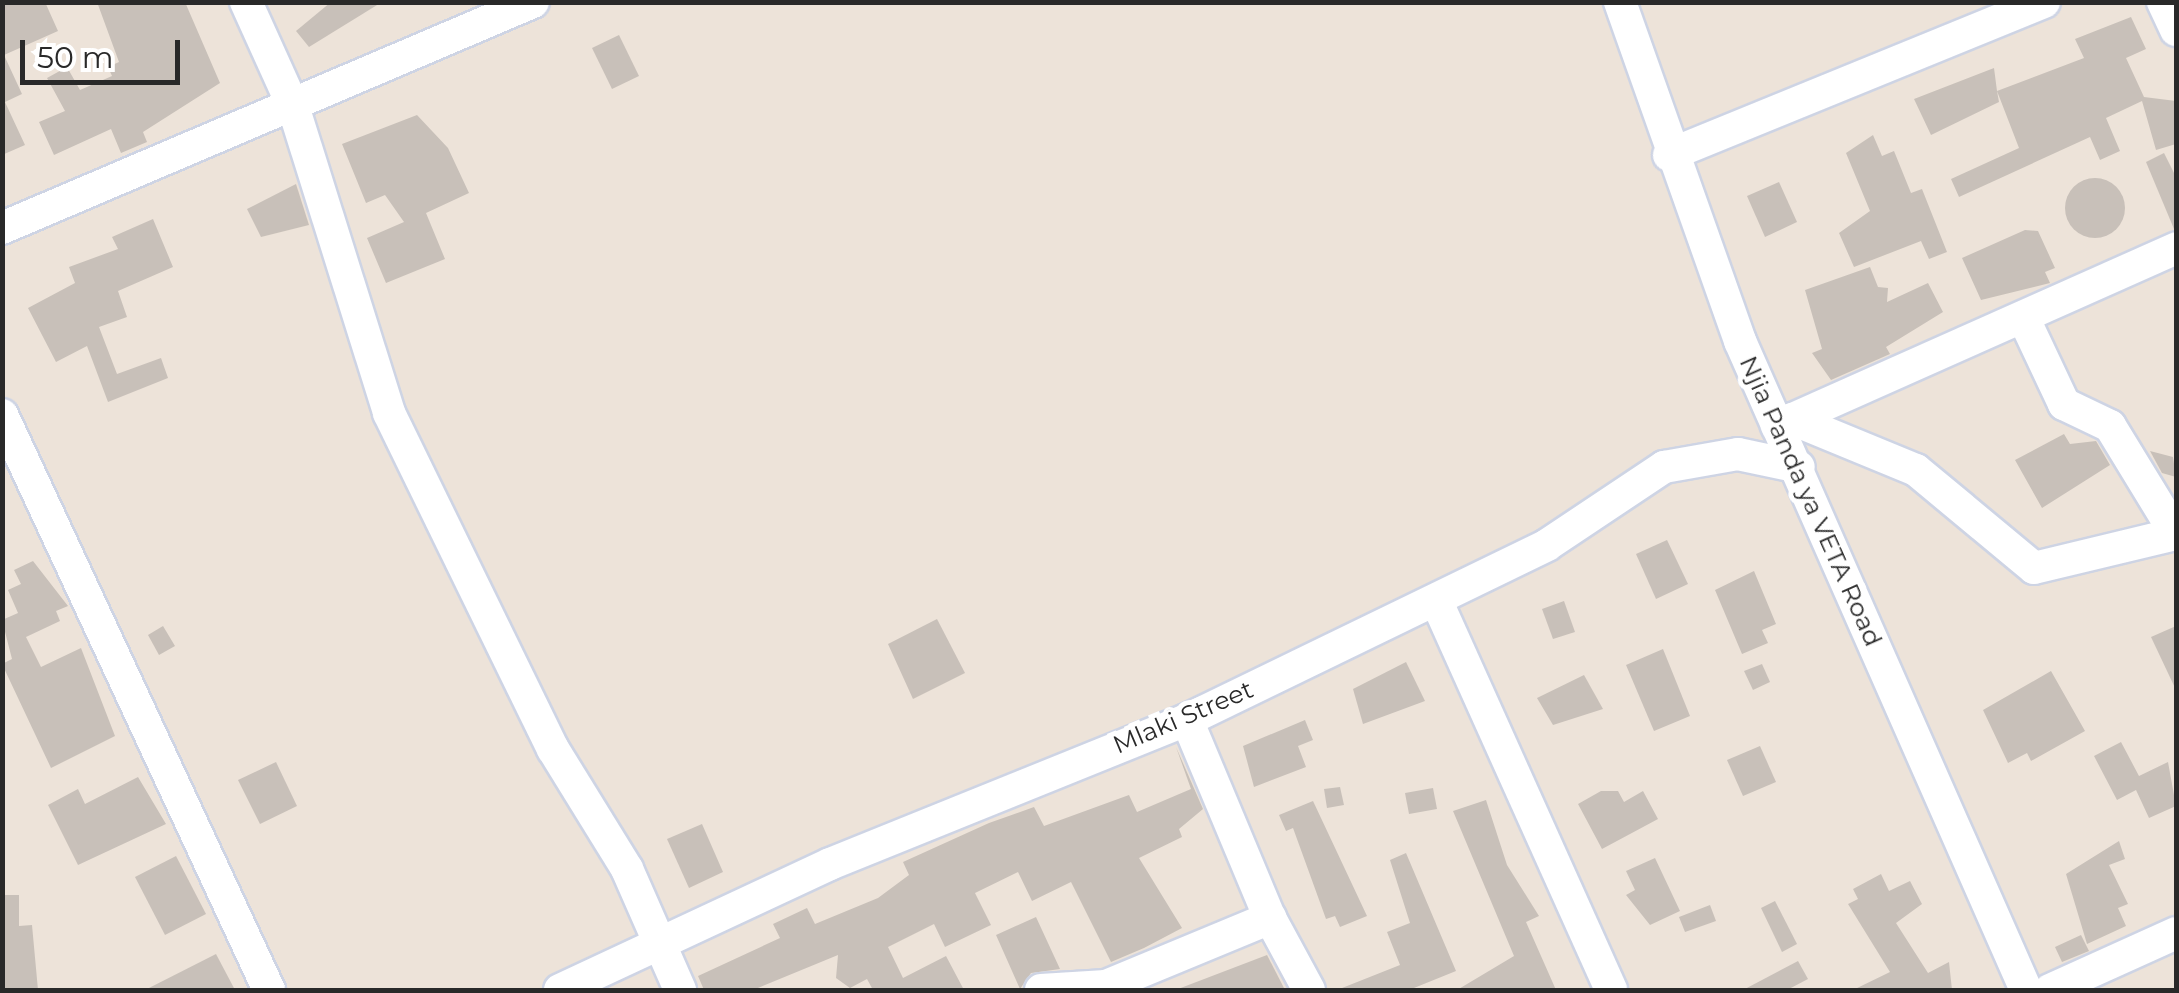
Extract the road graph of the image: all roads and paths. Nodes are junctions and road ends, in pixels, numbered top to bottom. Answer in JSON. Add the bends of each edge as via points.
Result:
{"nodes":[{"id":1,"x":246,"y":2,"type":"edge"},
{"id":2,"x":532,"y":2,"type":"edge"},
{"id":3,"x":1620,"y":2,"type":"edge"},
{"id":4,"x":2044,"y":2,"type":"edge"},
{"id":5,"x":2163,"y":2,"type":"edge"},
{"id":6,"x":2176,"y":30,"type":"edge"},
{"id":7,"x":293,"y":106,"type":"junction"},
{"id":8,"x":1669,"y":155,"type":"junction"},
{"id":9,"x":2,"y":228,"type":"edge"},
{"id":10,"x":2176,"y":248,"type":"edge"},
{"id":11,"x":2025,"y":321,"type":"junction"},
{"id":12,"x":2,"y":415,"type":"edge"},
{"id":13,"x":1784,"y":422,"type":"junction"},
{"id":14,"x":8,"y":458,"type":"edge"},
{"id":15,"x":1799,"y":468,"type":"junction"},
{"id":16,"x":1436,"y":600,"type":"junction"},
{"id":17,"x":1186,"y":720,"type":"junction"},
{"id":18,"x":1270,"y":918,"type":"junction"},
{"id":19,"x":2176,"y":933,"type":"edge"},
{"id":20,"x":660,"y":946,"type":"junction"},
{"id":21,"x":269,"y":990,"type":"edge"},
{"id":22,"x":560,"y":990,"type":"edge"},
{"id":23,"x":680,"y":990,"type":"edge"},
{"id":24,"x":1040,"y":990,"type":"edge"},
{"id":25,"x":1309,"y":990,"type":"edge"},
{"id":26,"x":1611,"y":990,"type":"edge"},
{"id":27,"x":2026,"y":990,"type":"edge"},
{"id":28,"x":2050,"y":990,"type":"edge"}],
"edges":[{"from":1,"to":7,"type":"street"},
{"from":2,"to":7,"type":"street"},
{"from":3,"to":8,"type":"street","name":"Njia Panda ya VETA Road"},
{"from":4,"to":8,"type":"street"},
{"from":5,"to":6,"type":"street"},
{"from":7,"to":9,"type":"street"},
{"from":7,"to":20,"type":"street","via":[[389,413]]},
{"from":8,"to":13,"type":"street","name":"Njia Panda ya VETA Road"},
{"from":10,"to":11,"type":"street"},
{"from":11,"to":13,"type":"street","via":[[1849,387]]},
{"from":11,"to":13,"type":"street","via":[[2064,404],[2110,426],[2176,534],[2034,568],[1916,470]]},
{"from":12,"to":14,"type":"street"},
{"from":13,"to":15,"type":"street","name":"Njia Panda ya VETA Road"},
{"from":14,"to":21,"type":"street"},
{"from":15,"to":16,"type":"street","name":"Mlaki Street","via":[[1752,454],[1677,463]]},
{"from":15,"to":27,"type":"street","name":"Njia Panda ya VETA Road"},
{"from":16,"to":17,"type":"street","name":"Mlaki Street"},
{"from":16,"to":26,"type":"street"},
{"from":17,"to":18,"type":"street"},
{"from":17,"to":20,"type":"street","name":"Mlaki Street","via":[[830,864]]},
{"from":18,"to":24,"type":"street","via":[[1106,986]]},
{"from":18,"to":25,"type":"street"},
{"from":19,"to":28,"type":"street"},
{"from":20,"to":22,"type":"street","name":"Mlaki Street"},
{"from":20,"to":23,"type":"street"}]}
